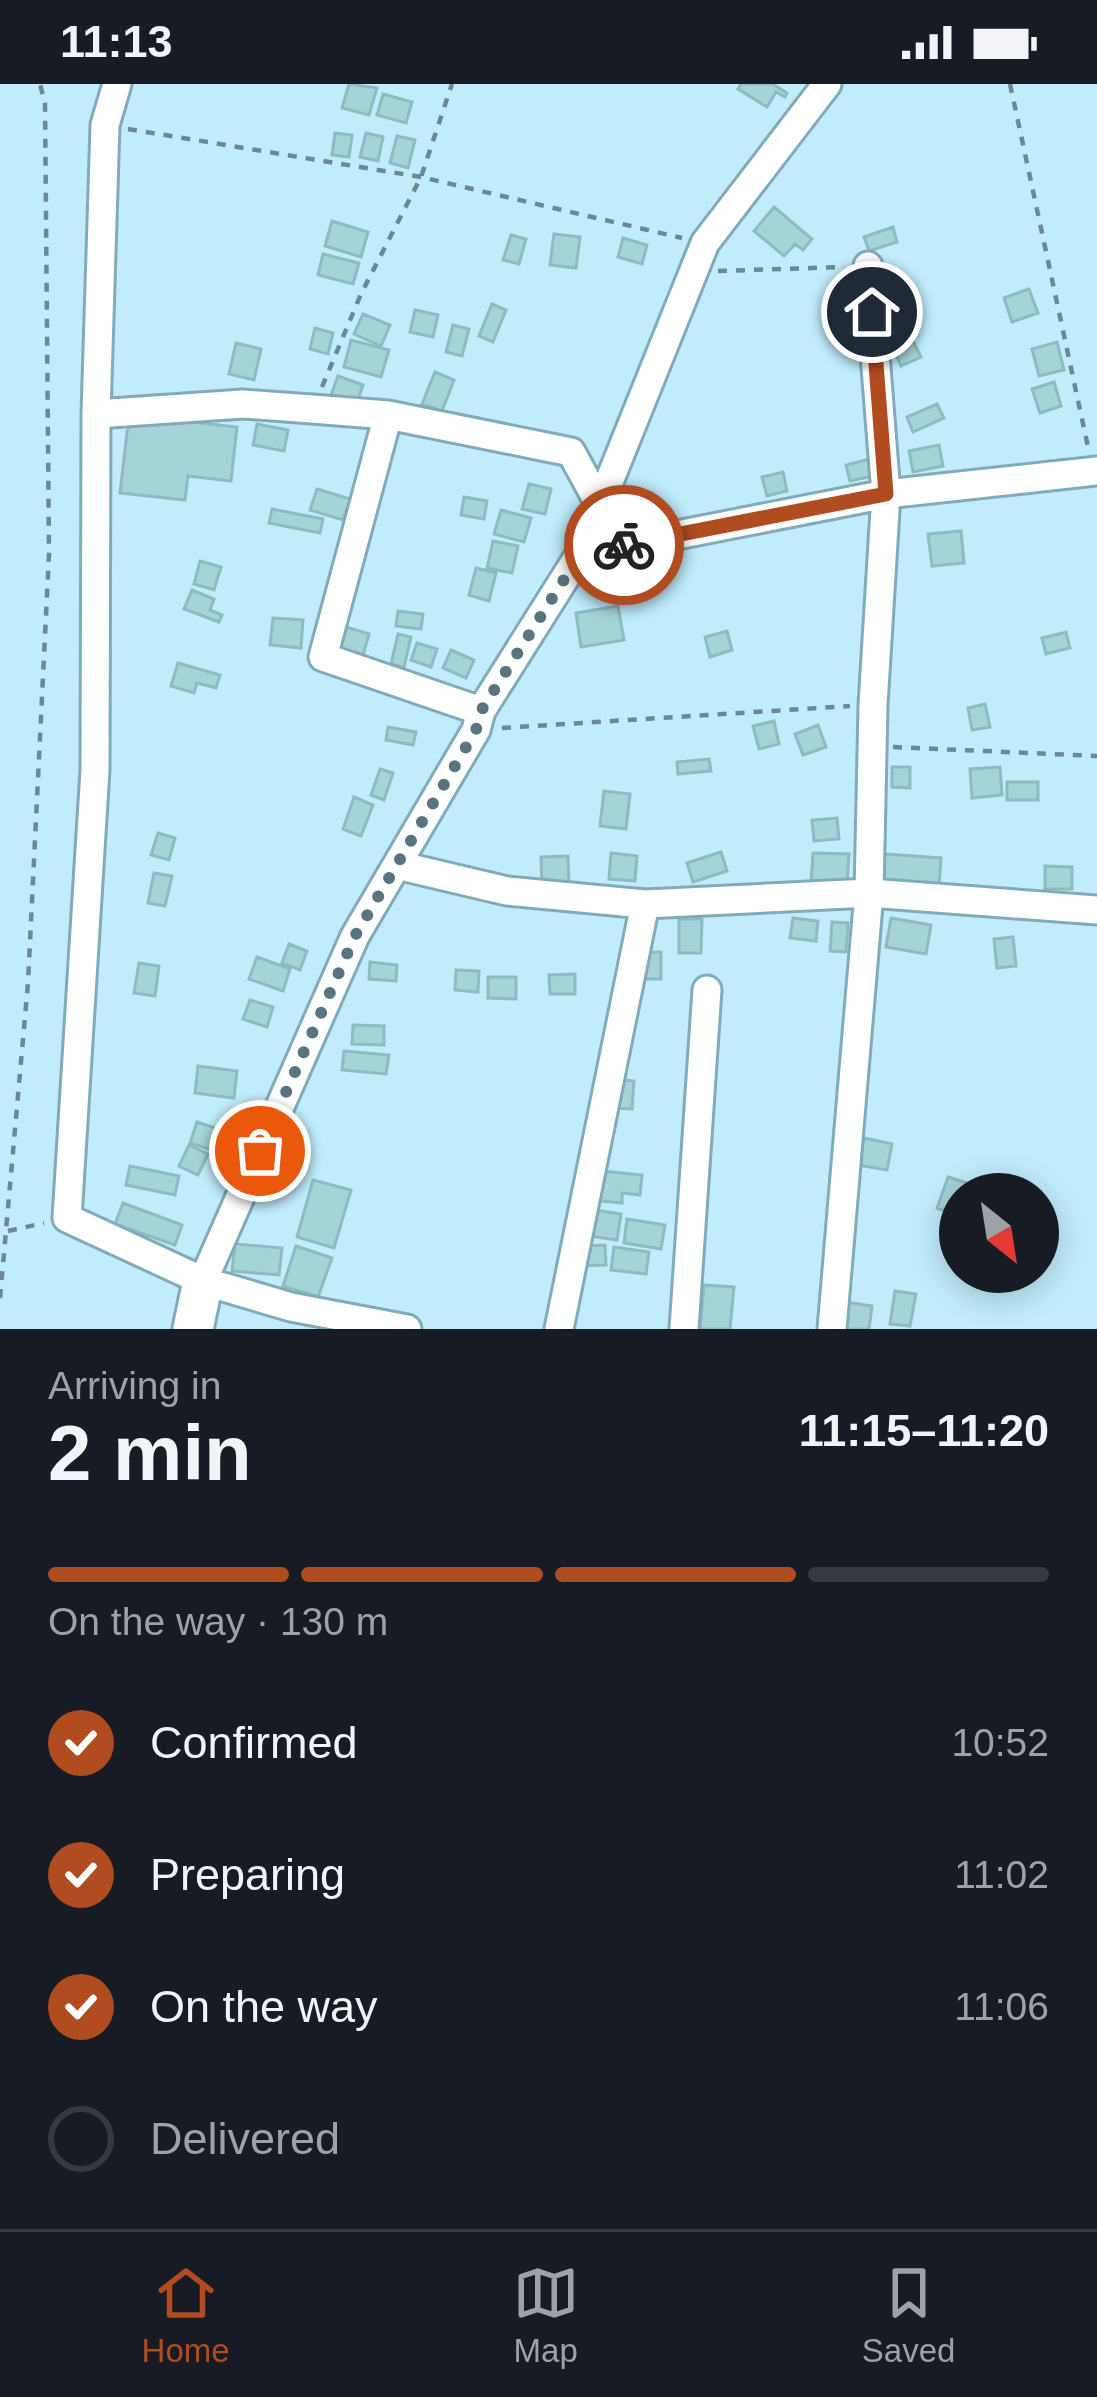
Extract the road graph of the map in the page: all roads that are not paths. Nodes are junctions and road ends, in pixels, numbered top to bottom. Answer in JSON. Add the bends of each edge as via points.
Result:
{"nodes":[{"id":1,"x":117,"y":84,"type":"edge"},
{"id":2,"x":827,"y":84,"type":"edge"},
{"id":3,"x":868,"y":266,"type":"road end"},
{"id":4,"x":96,"y":414,"type":"junction"},
{"id":5,"x":388,"y":415,"type":"junction"},
{"id":6,"x":1095,"y":471,"type":"edge"},
{"id":7,"x":886,"y":494,"type":"junction"},
{"id":8,"x":600,"y":505,"type":"junction"},
{"id":9,"x":580,"y":554,"type":"junction"},
{"id":10,"x":478,"y":720,"type":"junction"},
{"id":11,"x":397,"y":865,"type":"junction"},
{"id":12,"x":869,"y":893,"type":"junction"},
{"id":13,"x":645,"y":904,"type":"junction"},
{"id":14,"x":1097,"y":910,"type":"edge"},
{"id":15,"x":707,"y":990,"type":"dead end"},
{"id":16,"x":203,"y":1281,"type":"junction"},
{"id":17,"x":193,"y":1329,"type":"edge"},
{"id":18,"x":407,"y":1329,"type":"edge"},
{"id":19,"x":546,"y":1329,"type":"edge"},
{"id":20,"x":561,"y":1329,"type":"edge"},
{"id":21,"x":684,"y":1329,"type":"edge"},
{"id":22,"x":832,"y":1329,"type":"edge"}],
"edges":[{"from":1,"to":4,"type":"street","via":[[105,125]]},
{"from":2,"to":8,"type":"street","via":[[705,243]]},
{"from":3,"to":7,"type":"street"},
{"from":4,"to":5,"type":"street","via":[[243,404]]},
{"from":4,"to":16,"type":"street","via":[[95,770],[67,1218]]},
{"from":5,"to":8,"type":"street","via":[[571,452]]},
{"from":5,"to":10,"type":"street","via":[[323,657]]},
{"from":6,"to":7,"type":"street"},
{"from":7,"to":9,"type":"street"},
{"from":7,"to":12,"type":"street"},
{"from":8,"to":9,"type":"street"},
{"from":9,"to":10,"type":"street"},
{"from":10,"to":11,"type":"street"},
{"from":11,"to":13,"type":"street","via":[[507,891]]},
{"from":11,"to":16,"type":"street","via":[[355,936]]},
{"from":12,"to":13,"type":"street"},
{"from":12,"to":14,"type":"street"},
{"from":12,"to":22,"type":"street"},
{"from":13,"to":20,"type":"street"},
{"from":15,"to":21,"type":"street"},
{"from":16,"to":17,"type":"street"},
{"from":16,"to":18,"type":"street"},
{"from":19,"to":20,"type":"street"}]}
